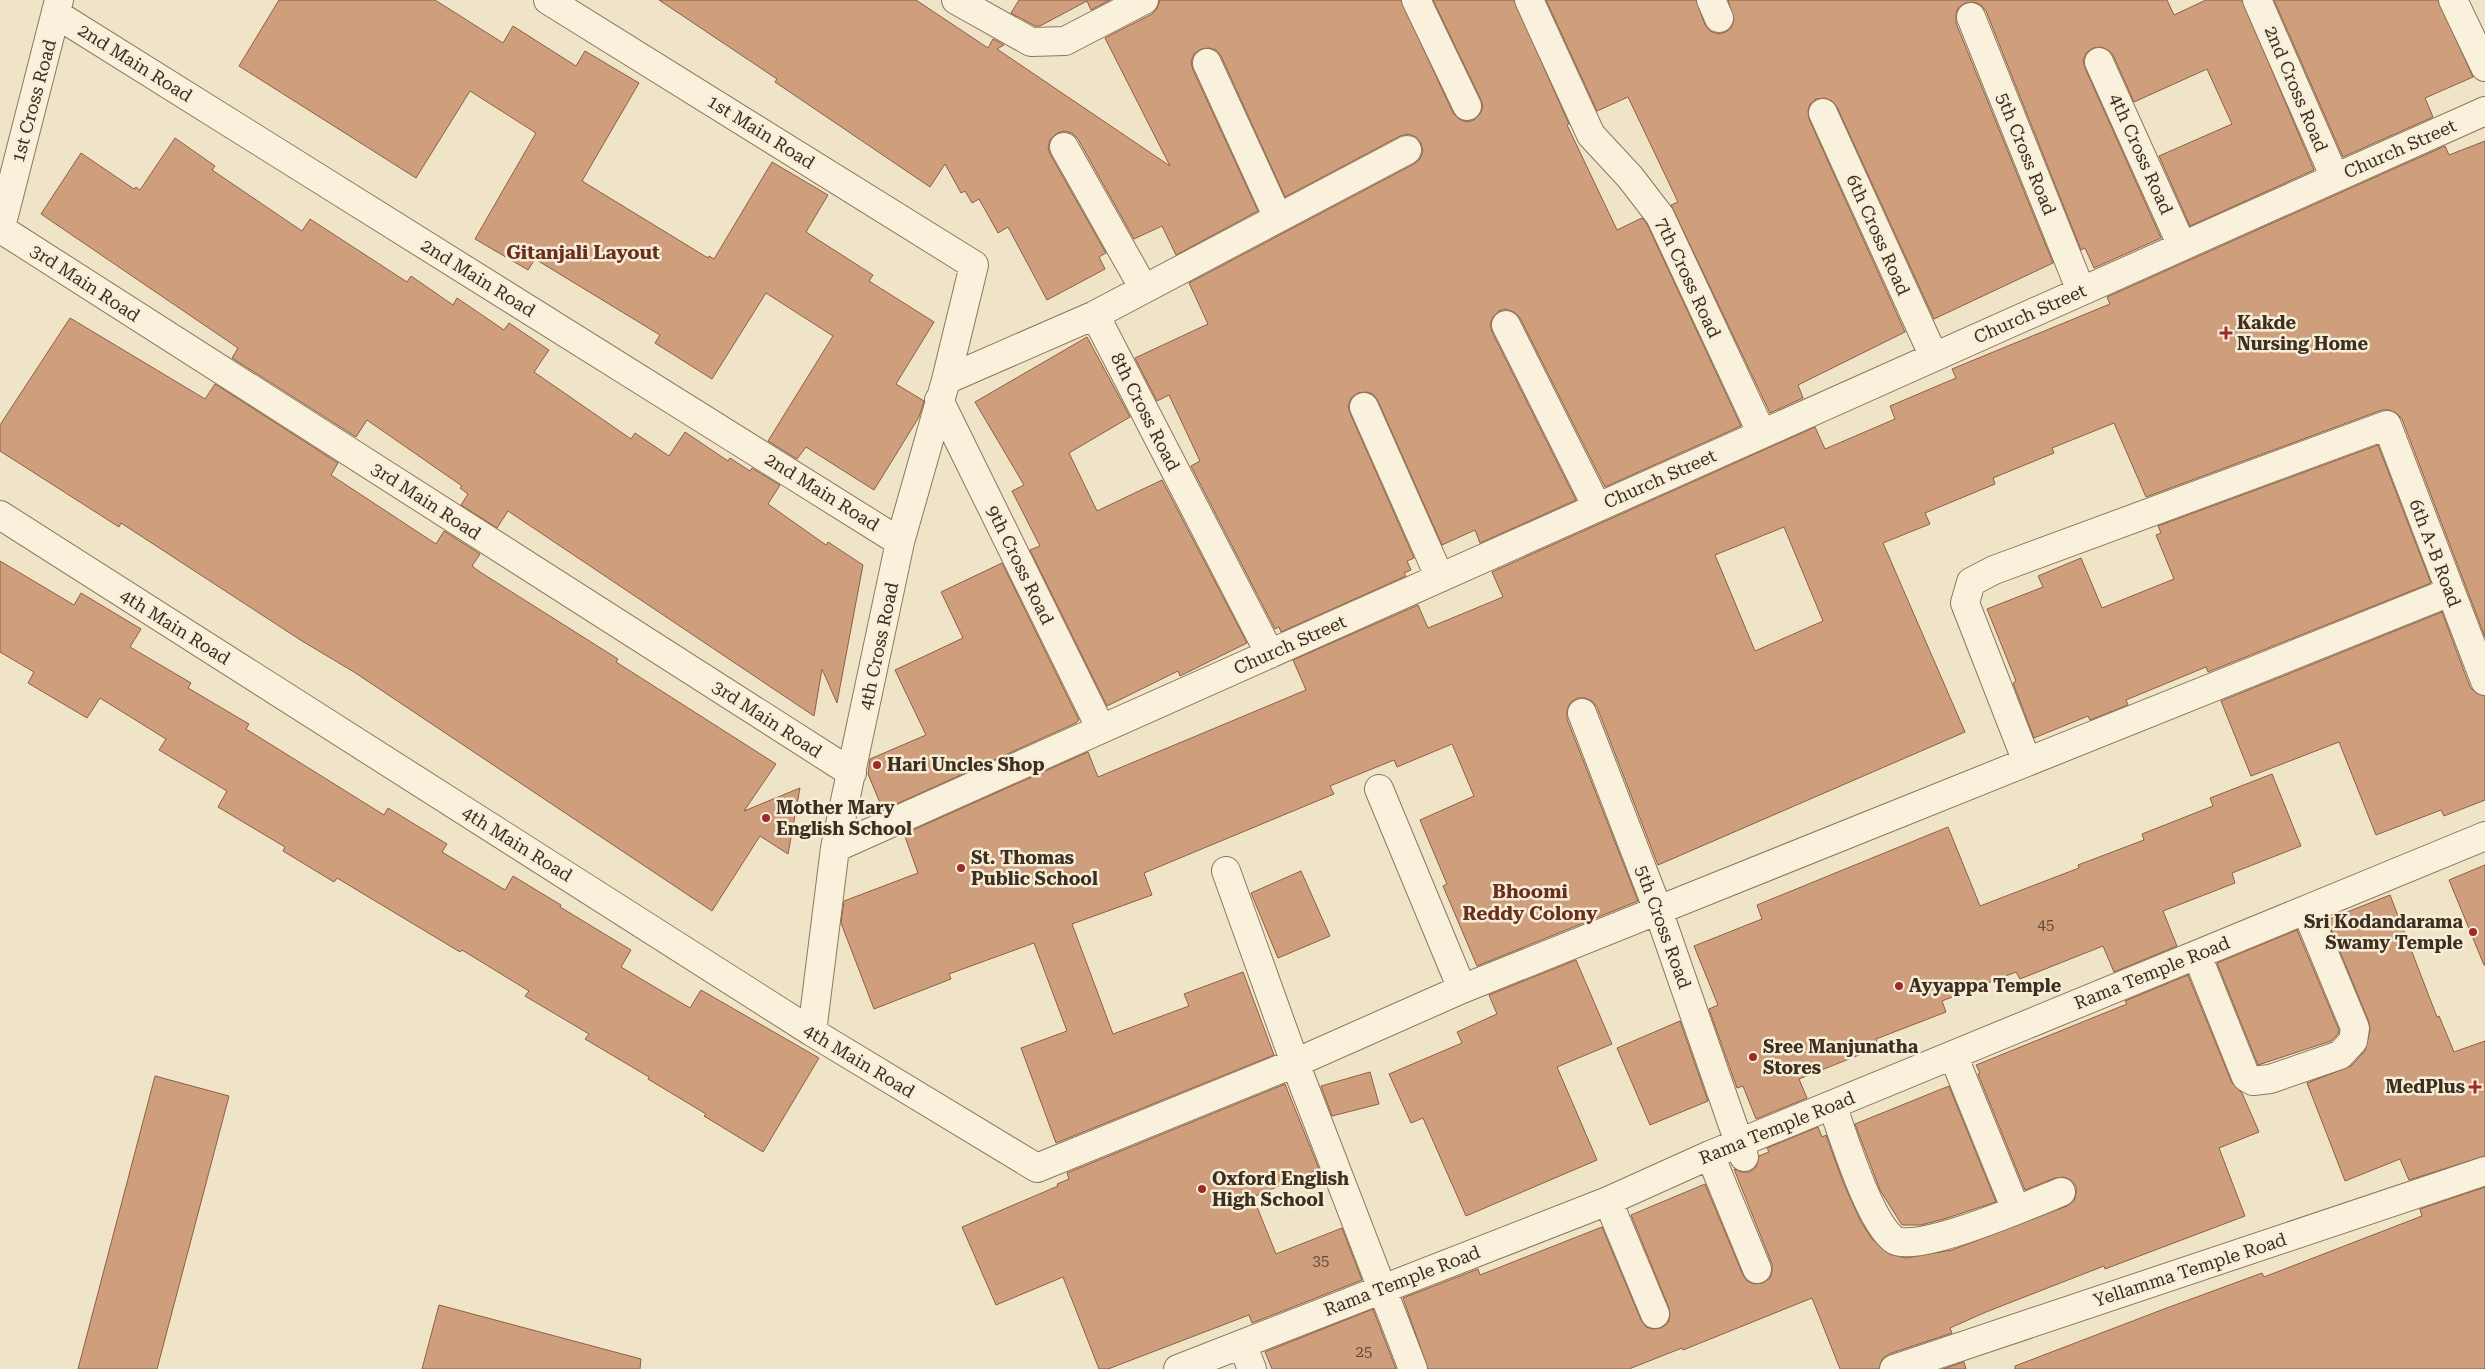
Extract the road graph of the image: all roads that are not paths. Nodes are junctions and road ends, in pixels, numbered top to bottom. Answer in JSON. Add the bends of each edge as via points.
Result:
{"nodes":[{"id":1,"x":548,"y":0,"type":"edge"},
{"id":2,"x":956,"y":0,"type":"edge"},
{"id":3,"x":1144,"y":0,"type":"edge"},
{"id":4,"x":1416,"y":0,"type":"edge"},
{"id":5,"x":1529,"y":0,"type":"edge"},
{"id":6,"x":2257,"y":0,"type":"edge"},
{"id":7,"x":2453,"y":0,"type":"edge"},
{"id":8,"x":58,"y":7,"type":"edge"},
{"id":9,"x":1971,"y":17,"type":"dead end"},
{"id":10,"x":2099,"y":62,"type":"dead end"},
{"id":11,"x":1207,"y":63,"type":"dead end"},
{"id":12,"x":2485,"y":67,"type":"edge"},
{"id":13,"x":1467,"y":106,"type":"dead end"},
{"id":14,"x":2485,"y":111,"type":"edge"},
{"id":15,"x":1823,"y":113,"type":"dead end"},
{"id":16,"x":1064,"y":147,"type":"dead end"},
{"id":17,"x":1407,"y":150,"type":"dead end"},
{"id":18,"x":2335,"y":178,"type":"junction"},
{"id":19,"x":1278,"y":218,"type":"junction"},
{"id":20,"x":0,"y":230,"type":"edge"},
{"id":21,"x":2182,"y":246,"type":"junction"},
{"id":22,"x":974,"y":265,"type":"joint"},
{"id":23,"x":1144,"y":289,"type":"junction"},
{"id":24,"x":2081,"y":291,"type":"junction"},
{"id":25,"x":1095,"y":315,"type":"junction"},
{"id":26,"x":1506,"y":326,"type":"dead end"},
{"id":27,"x":1934,"y":357,"type":"junction"},
{"id":28,"x":943,"y":390,"type":"junction"},
{"id":29,"x":1364,"y":407,"type":"dead end"},
{"id":30,"x":1762,"y":434,"type":"junction"},
{"id":31,"x":1597,"y":508,"type":"junction"},
{"id":32,"x":0,"y":515,"type":"edge"},
{"id":33,"x":900,"y":542,"type":"junction"},
{"id":34,"x":1440,"y":578,"type":"junction"},
{"id":35,"x":2450,"y":592,"type":"junction"},
{"id":36,"x":1270,"y":654,"type":"junction"},
{"id":37,"x":2485,"y":681,"type":"edge"},
{"id":38,"x":1582,"y":713,"type":"dead end"},
{"id":39,"x":1101,"y":729,"type":"junction"},
{"id":40,"x":2027,"y":762,"type":"junction"},
{"id":41,"x":852,"y":774,"type":"junction"},
{"id":42,"x":1379,"y":789,"type":"dead end"},
{"id":43,"x":2485,"y":836,"type":"edge"},
{"id":44,"x":835,"y":848,"type":"junction"},
{"id":45,"x":1226,"y":871,"type":"dead end"},
{"id":46,"x":1658,"y":910,"type":"junction"},
{"id":47,"x":2306,"y":910,"type":"junction"},
{"id":48,"x":2228,"y":947,"type":"junction"},
{"id":49,"x":1462,"y":990,"type":"junction"},
{"id":50,"x":812,"y":1032,"type":"junction"},
{"id":51,"x":1956,"y":1062,"type":"junction"},
{"id":52,"x":1295,"y":1063,"type":"junction"},
{"id":53,"x":1835,"y":1114,"type":"junction"},
{"id":54,"x":1741,"y":1150,"type":"junction"},
{"id":55,"x":2485,"y":1171,"type":"edge"},
{"id":56,"x":1661,"y":1185,"type":"junction"},
{"id":57,"x":2061,"y":1192,"type":"dead end"},
{"id":58,"x":2016,"y":1210,"type":"junction"},
{"id":59,"x":1757,"y":1269,"type":"dead end"},
{"id":60,"x":1381,"y":1290,"type":"junction"},
{"id":61,"x":1655,"y":1314,"type":"dead end"},
{"id":62,"x":1242,"y":1344,"type":"junction"},
{"id":63,"x":1178,"y":1369,"type":"edge"},
{"id":64,"x":1252,"y":1369,"type":"edge"},
{"id":65,"x":1413,"y":1369,"type":"edge"},
{"id":66,"x":1894,"y":1369,"type":"edge"}],
"edges":[{"from":1,"to":22,"type":"street","name":"1st Main Road"},
{"from":2,"to":3,"type":"street","via":[[1031,42],[1066,41]]},
{"from":4,"to":13,"type":"street"},
{"from":5,"to":30,"type":"street","name":"7th Cross Road","via":[[1591,135],[1660,216]]},
{"from":6,"to":18,"type":"street","name":"2nd Cross Road"},
{"from":7,"to":12,"type":"street"},
{"from":8,"to":20,"type":"street","name":"1st Cross Road"},
{"from":8,"to":33,"type":"street","name":"2nd Main Road"},
{"from":9,"to":24,"type":"street","name":"5th Cross Road"},
{"from":10,"to":21,"type":"street","name":"4th Cross Road"},
{"from":11,"to":19,"type":"street"},
{"from":14,"to":18,"type":"street","name":"Church Street"},
{"from":15,"to":27,"type":"street","name":"6th Cross Road"},
{"from":16,"to":23,"type":"street"},
{"from":17,"to":19,"type":"street"},
{"from":18,"to":21,"type":"street","name":"Church Street"},
{"from":19,"to":23,"type":"street"},
{"from":20,"to":41,"type":"street","name":"3rd Main Road"},
{"from":21,"to":24,"type":"street","name":"Church Street"},
{"from":22,"to":28,"type":"street","name":"4th Cross Road"},
{"from":23,"to":25,"type":"street"},
{"from":24,"to":27,"type":"street","name":"Church Street"},
{"from":25,"to":28,"type":"street"},
{"from":25,"to":36,"type":"street","name":"8th Cross Road"},
{"from":26,"to":31,"type":"street"},
{"from":27,"to":30,"type":"street","name":"Church Street"},
{"from":28,"to":33,"type":"street","name":"4th Cross Road"},
{"from":28,"to":39,"type":"street","name":"9th Cross Road"},
{"from":29,"to":34,"type":"street"},
{"from":30,"to":31,"type":"street","name":"Church Street"},
{"from":31,"to":34,"type":"street","name":"Church Street"},
{"from":32,"to":50,"type":"street","name":"4th Main Road"},
{"from":33,"to":41,"type":"street","name":"4th Cross Road"},
{"from":34,"to":36,"type":"street","name":"Church Street"},
{"from":35,"to":37,"type":"street","name":"6th A-B Road"},
{"from":35,"to":40,"type":"street"},
{"from":35,"to":40,"type":"street","name":"6th A-B Road","via":[[2387,425],[2003,566],[1972,582],[1965,603]]},
{"from":36,"to":39,"type":"street","name":"Church Street"},
{"from":38,"to":46,"type":"street","name":"5th Cross Road"},
{"from":39,"to":44,"type":"street","name":"Church Street"},
{"from":40,"to":46,"type":"street"},
{"from":41,"to":44,"type":"street","name":"4th Cross Road"},
{"from":42,"to":49,"type":"street"},
{"from":43,"to":47,"type":"street","name":"Rama Temple Road"},
{"from":44,"to":50,"type":"street","name":"4th Cross Road"},
{"from":45,"to":52,"type":"street"},
{"from":46,"to":49,"type":"street"},
{"from":46,"to":54,"type":"street","name":"5th Cross Road"},
{"from":47,"to":48,"type":"street","name":"Rama Temple Road"},
{"from":47,"to":48,"type":"street","via":[[2355,1028],[2353,1041],[2340,1055],[2270,1079],[2253,1081],[2246,1077]]},
{"from":48,"to":51,"type":"street","name":"Rama Temple Road"},
{"from":49,"to":52,"type":"street"},
{"from":50,"to":52,"type":"street","name":"4th Main Road","via":[[1037,1168]]},
{"from":51,"to":53,"type":"street","name":"Rama Temple Road"},
{"from":51,"to":58,"type":"street"},
{"from":52,"to":60,"type":"street"},
{"from":53,"to":54,"type":"street","name":"Rama Temple Road","via":[[1783,1131]]},
{"from":53,"to":58,"type":"street","via":[[1872,1211],[1894,1241],[1906,1244],[1931,1241]]},
{"from":54,"to":56,"type":"street","name":"Rama Temple Road"},
{"from":55,"to":66,"type":"street","name":"Yellamma Temple Road"},
{"from":56,"to":59,"type":"street"},
{"from":56,"to":60,"type":"street","name":"Rama Temple Road"},
{"from":56,"to":61,"type":"street"},
{"from":57,"to":58,"type":"street"},
{"from":60,"to":62,"type":"street","name":"Rama Temple Road"},
{"from":60,"to":65,"type":"street"},
{"from":62,"to":63,"type":"street","name":"Rama Temple Road"},
{"from":62,"to":64,"type":"street"}]}
